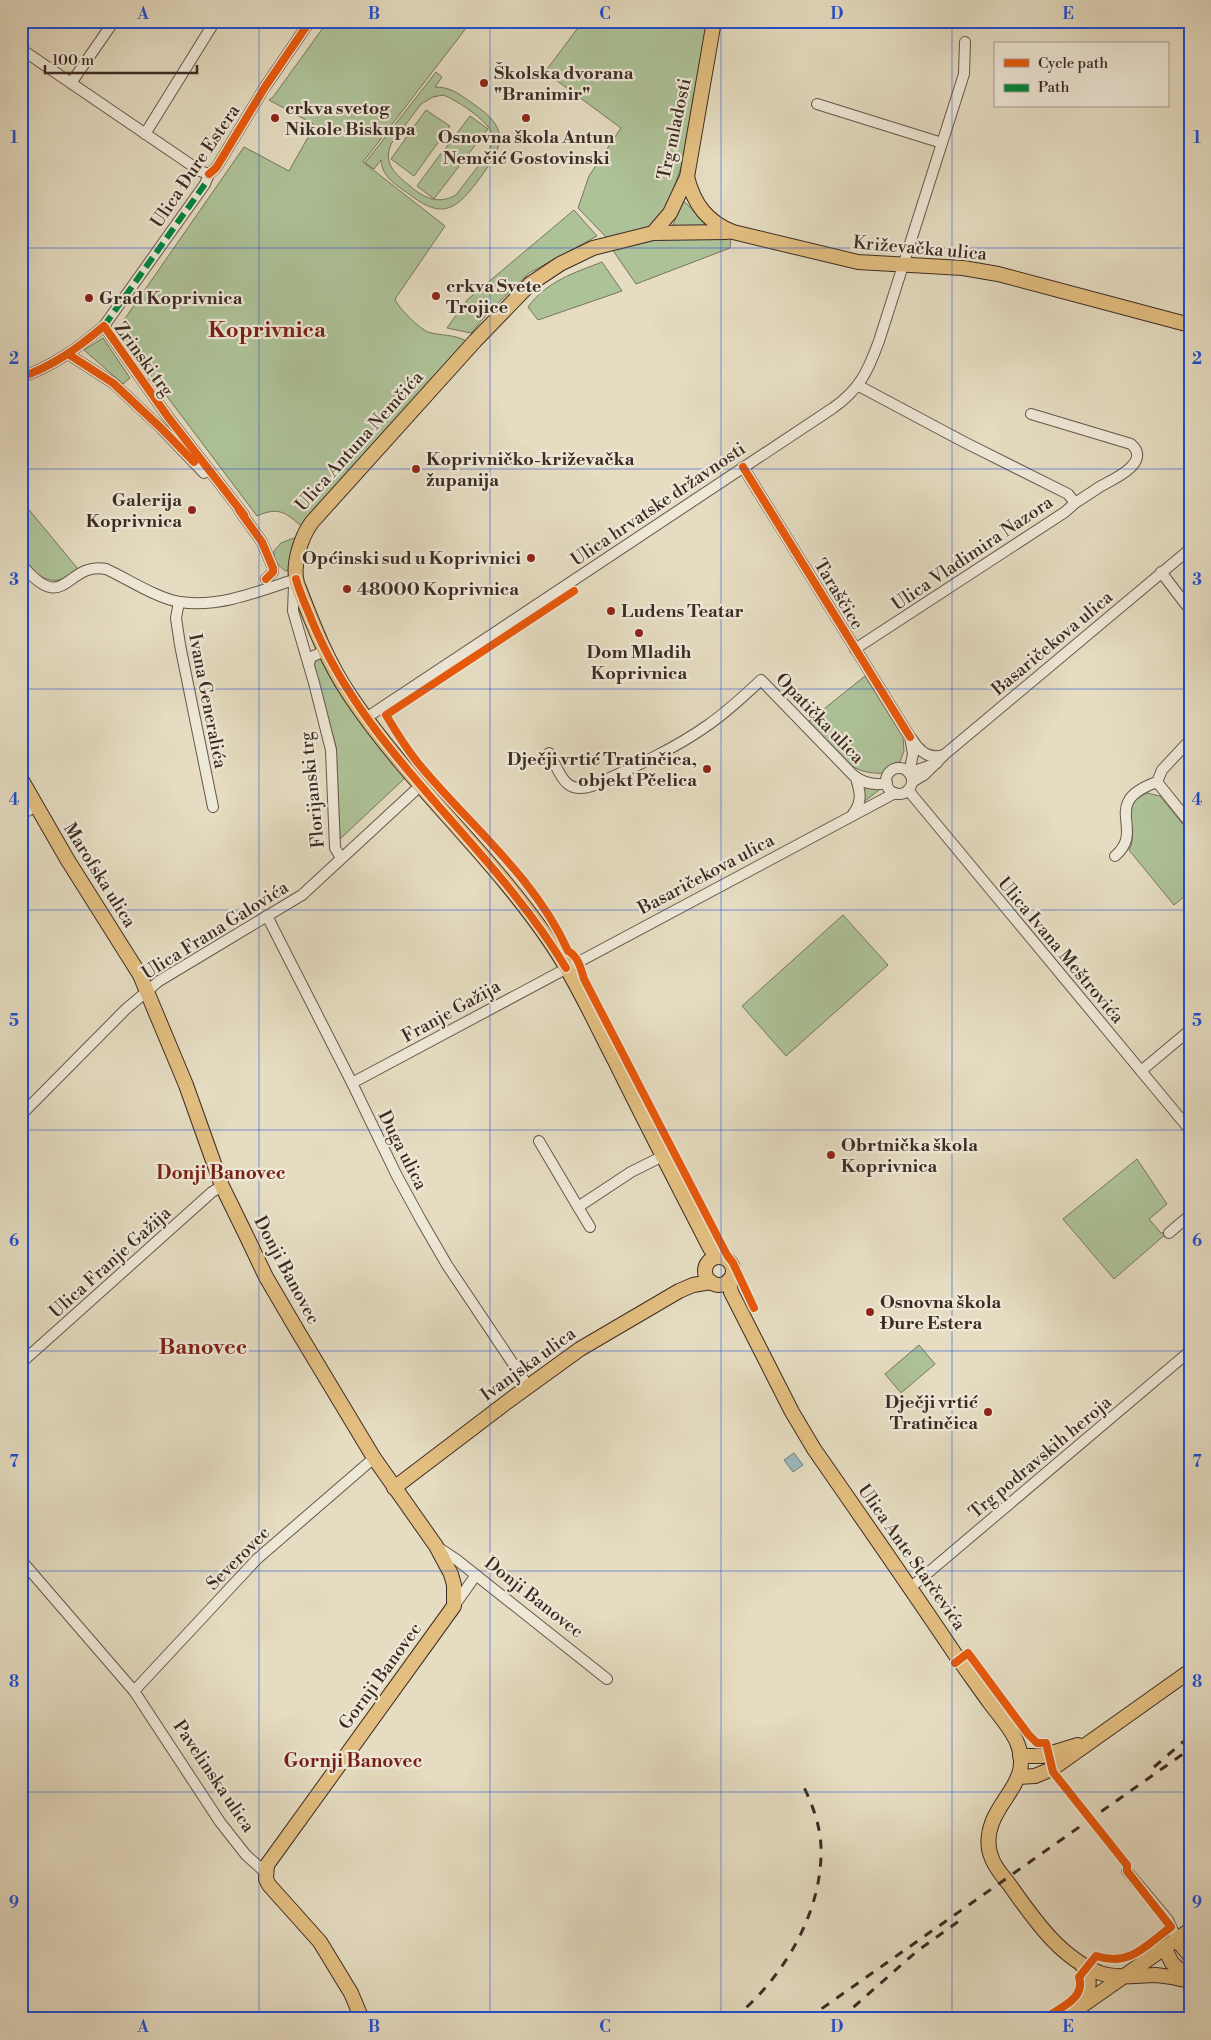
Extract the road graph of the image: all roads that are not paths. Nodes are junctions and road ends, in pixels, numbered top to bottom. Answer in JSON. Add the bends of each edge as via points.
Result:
{"nodes":[{"id":1,"x":114,"y":21,"type":"edge"},
{"id":2,"x":215,"y":21,"type":"edge"},
{"id":3,"x":310,"y":21,"type":"edge"},
{"id":4,"x":714,"y":21,"type":"edge"},
{"id":5,"x":965,"y":42,"type":"dead end"},
{"id":6,"x":21,"y":49,"type":"edge"},
{"id":7,"x":71,"y":83,"type":"junction"},
{"id":8,"x":817,"y":104,"type":"dead end"},
{"id":9,"x":146,"y":134,"type":"junction"},
{"id":10,"x":942,"y":143,"type":"junction"},
{"id":11,"x":209,"y":174,"type":"junction"},
{"id":12,"x":687,"y":177,"type":"junction"},
{"id":13,"x":653,"y":232,"type":"junction"},
{"id":14,"x":733,"y":232,"type":"junction"},
{"id":15,"x":902,"y":265,"type":"junction"},
{"id":16,"x":1190,"y":325,"type":"edge"},
{"id":17,"x":104,"y":326,"type":"junction"},
{"id":18,"x":68,"y":354,"type":"junction"},
{"id":19,"x":21,"y":377,"type":"edge"},
{"id":20,"x":859,"y":386,"type":"junction"},
{"id":21,"x":1031,"y":414,"type":"dead end"},
{"id":22,"x":743,"y":467,"type":"junction"},
{"id":23,"x":1074,"y":504,"type":"junction"},
{"id":24,"x":244,"y":515,"type":"junction"},
{"id":25,"x":1190,"y":549,"type":"edge"},
{"id":26,"x":21,"y":564,"type":"edge"},
{"id":27,"x":1161,"y":572,"type":"junction"},
{"id":28,"x":266,"y":579,"type":"dead end"},
{"id":29,"x":296,"y":579,"type":"junction"},
{"id":30,"x":179,"y":602,"type":"junction"},
{"id":31,"x":1190,"y":610,"type":"edge"},
{"id":32,"x":855,"y":649,"type":"junction"},
{"id":33,"x":325,"y":651,"type":"junction"},
{"id":34,"x":309,"y":663,"type":"junction"},
{"id":35,"x":366,"y":718,"type":"junction"},
{"id":36,"x":910,"y":736,"type":"junction"},
{"id":37,"x":1190,"y":740,"type":"edge"},
{"id":38,"x":549,"y":753,"type":"dead end"},
{"id":39,"x":941,"y":759,"type":"junction"},
{"id":40,"x":856,"y":778,"type":"junction"},
{"id":41,"x":907,"y":778,"type":"junction"},
{"id":42,"x":21,"y":779,"type":"edge"},
{"id":43,"x":1157,"y":782,"type":"junction"},
{"id":44,"x":890,"y":784,"type":"junction"},
{"id":45,"x":421,"y":785,"type":"junction"},
{"id":46,"x":35,"y":806,"type":"junction"},
{"id":47,"x":213,"y":807,"type":"dead end"},
{"id":48,"x":21,"y":815,"type":"edge"},
{"id":49,"x":852,"y":815,"type":"junction"},
{"id":50,"x":1190,"y":823,"type":"edge"},
{"id":51,"x":1115,"y":856,"type":"dead end"},
{"id":52,"x":341,"y":858,"type":"junction"},
{"id":53,"x":267,"y":916,"type":"junction"},
{"id":54,"x":566,"y":968,"type":"junction"},
{"id":55,"x":147,"y":991,"type":"junction"},
{"id":56,"x":1190,"y":1030,"type":"edge"},
{"id":57,"x":1141,"y":1072,"type":"junction"},
{"id":58,"x":352,"y":1083,"type":"junction"},
{"id":59,"x":21,"y":1115,"type":"edge"},
{"id":60,"x":1190,"y":1130,"type":"edge"},
{"id":61,"x":539,"y":1142,"type":"dead end"},
{"id":62,"x":663,"y":1156,"type":"junction"},
{"id":63,"x":222,"y":1186,"type":"junction"},
{"id":64,"x":578,"y":1207,"type":"junction"},
{"id":65,"x":1190,"y":1215,"type":"edge"},
{"id":66,"x":590,"y":1227,"type":"dead end"},
{"id":67,"x":1169,"y":1233,"type":"dead end"},
{"id":68,"x":713,"y":1256,"type":"junction"},
{"id":69,"x":720,"y":1283,"type":"junction"},
{"id":70,"x":1190,"y":1351,"type":"edge"},
{"id":71,"x":21,"y":1363,"type":"edge"},
{"id":72,"x":528,"y":1386,"type":"junction"},
{"id":73,"x":374,"y":1458,"type":"junction"},
{"id":74,"x":394,"y":1488,"type":"junction"},
{"id":75,"x":436,"y":1546,"type":"junction"},
{"id":76,"x":21,"y":1560,"type":"edge"},
{"id":77,"x":476,"y":1575,"type":"junction"},
{"id":78,"x":910,"y":1588,"type":"junction"},
{"id":79,"x":454,"y":1606,"type":"junction"},
{"id":80,"x":1190,"y":1671,"type":"edge"},
{"id":81,"x":607,"y":1679,"type":"dead end"},
{"id":82,"x":134,"y":1691,"type":"junction"},
{"id":83,"x":1093,"y":1739,"type":"junction"},
{"id":84,"x":1020,"y":1756,"type":"junction"},
{"id":85,"x":1018,"y":1777,"type":"junction"},
{"id":86,"x":1127,"y":1871,"type":"dead end"},
{"id":87,"x":266,"y":1873,"type":"junction"},
{"id":88,"x":1190,"y":1930,"type":"edge"},
{"id":89,"x":1177,"y":1940,"type":"junction"},
{"id":90,"x":1165,"y":1949,"type":"junction"},
{"id":91,"x":1190,"y":1956,"type":"edge"},
{"id":92,"x":1079,"y":1962,"type":"junction"},
{"id":93,"x":1125,"y":1976,"type":"junction"},
{"id":94,"x":1190,"y":1980,"type":"edge"},
{"id":95,"x":1079,"y":2008,"type":"junction"},
{"id":96,"x":362,"y":2019,"type":"edge"},
{"id":97,"x":1063,"y":2019,"type":"edge"}],
"edges":[{"from":1,"to":7,"type":"street"},
{"from":2,"to":9,"type":"street"},
{"from":3,"to":11,"type":"street","name":"Ulica Đure Estera","via":[[216,168]]},
{"from":4,"to":12,"type":"main road","name":"Trg mladosti"},
{"from":5,"to":10,"type":"street","via":[[964,74]]},
{"from":6,"to":7,"type":"street"},
{"from":7,"to":9,"type":"street"},
{"from":8,"to":10,"type":"street"},
{"from":9,"to":11,"type":"street"},
{"from":10,"to":15,"type":"street"},
{"from":11,"to":17,"type":"street","name":"Ulica Đure Estera"},
{"from":12,"to":13,"type":"main road","name":"Trg mladosti","via":[[670,213]]},
{"from":12,"to":14,"type":"main road","name":"Križevačka ulica","via":[[696,202],[708,218]]},
{"from":13,"to":14,"type":"main road","name":"Križevačka ulica"},
{"from":13,"to":29,"type":"main road","name":"Ulica Antuna Nemčića","via":[[593,248],[541,276],[502,311],[308,528],[300,547]]},
{"from":14,"to":15,"type":"main road","name":"Križevačka ulica","via":[[845,260]]},
{"from":15,"to":16,"type":"main road","name":"Križevačka ulica","via":[[963,268],[998,274]]},
{"from":15,"to":20,"type":"street","name":"Ulica hrvatske državnosti","via":[[871,364]]},
{"from":17,"to":18,"type":"street","name":"Zrinski trg"},
{"from":17,"to":24,"type":"street","name":"Zrinski trg","via":[[168,417]]},
{"from":18,"to":19,"type":"street"},
{"from":18,"to":24,"type":"street","name":"Zrinski trg","via":[[120,390]]},
{"from":20,"to":22,"type":"street","name":"Ulica hrvatske državnosti","via":[[842,402]]},
{"from":20,"to":23,"type":"street","name":"Ulica Vladimira Nazora","via":[[1068,494]]},
{"from":21,"to":23,"type":"street","via":[[1136,448],[1137,458],[1126,472]]},
{"from":22,"to":32,"type":"street","name":"Taraščice"},
{"from":22,"to":35,"type":"street","name":"Ulica hrvatske državnosti"},
{"from":23,"to":32,"type":"street","name":"Ulica Vladimira Nazora"},
{"from":24,"to":28,"type":"street","name":"Zrinski trg","via":[[262,542],[273,568]]},
{"from":25,"to":27,"type":"street","name":"Basaričekova ulica"},
{"from":26,"to":30,"type":"street","via":[[34,580],[49,588],[57,588],[97,568],[106,569]]},
{"from":27,"to":31,"type":"street"},
{"from":27,"to":39,"type":"street","name":"Basaričekova ulica"},
{"from":29,"to":30,"type":"street","via":[[231,599]]},
{"from":29,"to":33,"type":"main road"},
{"from":29,"to":34,"type":"street","name":"Florijanski trg","via":[[293,611]]},
{"from":30,"to":47,"type":"street","name":"Ivana Generalića","via":[[176,618],[180,646]]},
{"from":32,"to":36,"type":"street","name":"Taraščice"},
{"from":33,"to":34,"type":"street","via":[[311,657]]},
{"from":33,"to":35,"type":"main road"},
{"from":34,"to":52,"type":"street","name":"Florijanski trg","via":[[330,750],[335,848]]},
{"from":35,"to":45,"type":"main road"},
{"from":36,"to":39,"type":"street","via":[[922,752]]},
{"from":36,"to":41,"type":"street","name":"Taraščice","via":[[913,754]]},
{"from":37,"to":43,"type":"street","via":[[1162,770]]},
{"from":38,"to":40,"type":"street","name":"Opatička ulica","via":[[568,786],[576,789],[592,786],[685,741],[731,708],[761,680]]},
{"from":39,"to":41,"type":"street","name":"Basaričekova ulica","via":[[924,775]]},
{"from":40,"to":44,"type":"street","name":"Opatička ulica","via":[[877,777]]},
{"from":40,"to":49,"type":"street","via":[[861,795]]},
{"from":41,"to":44,"type":"street","via":[[893,770]]},
{"from":41,"to":44,"type":"street","via":[[902,793]]},
{"from":41,"to":57,"type":"street","name":"Ulica Ivana Meštrovića"},
{"from":42,"to":46,"type":"main road","name":"Marofska ulica"},
{"from":43,"to":50,"type":"street"},
{"from":43,"to":51,"type":"street","via":[[1142,787],[1127,803],[1127,841],[1124,849]]},
{"from":44,"to":49,"type":"street","name":"Basaričekova ulica"},
{"from":45,"to":52,"type":"street","name":"Florijanski trg"},
{"from":45,"to":54,"type":"main road","via":[[521,902]]},
{"from":46,"to":48,"type":"street"},
{"from":46,"to":55,"type":"main road","name":"Marofska ulica","via":[[124,948]]},
{"from":49,"to":54,"type":"street","name":"Basaričekova ulica"},
{"from":52,"to":53,"type":"street","name":"Ulica Frana Galovića","via":[[302,895]]},
{"from":53,"to":55,"type":"street","name":"Ulica Frana Galovića"},
{"from":53,"to":58,"type":"street","name":"Duga ulica"},
{"from":54,"to":58,"type":"street","name":"Franje Gažija"},
{"from":54,"to":62,"type":"main road"},
{"from":55,"to":59,"type":"street","name":"Ulica Frana Galovića"},
{"from":55,"to":63,"type":"main road","name":"Donji Banovec"},
{"from":56,"to":57,"type":"street"},
{"from":57,"to":60,"type":"street","name":"Ulica Ivana Meštrovića"},
{"from":58,"to":72,"type":"street","name":"Duga ulica","via":[[396,1176],[425,1228]]},
{"from":61,"to":64,"type":"street"},
{"from":62,"to":64,"type":"street","via":[[618,1180]]},
{"from":62,"to":68,"type":"main road"},
{"from":63,"to":71,"type":"street","name":"Ulica Franje Gažija"},
{"from":63,"to":73,"type":"main road","name":"Donji Banovec","via":[[266,1277]]},
{"from":64,"to":66,"type":"street"},
{"from":65,"to":67,"type":"street"},
{"from":68,"to":69,"type":"main road","via":[[706,1268]]},
{"from":68,"to":69,"type":"main road","via":[[727,1260],[732,1267],[732,1276]]},
{"from":69,"to":72,"type":"main road","name":"Ivanjska ulica","via":[[693,1285],[678,1291],[580,1349]]},
{"from":69,"to":78,"type":"main road","name":"Ulica Ante Starčevića","via":[[809,1441]]},
{"from":70,"to":78,"type":"street","name":"Trg podravskih heroja"},
{"from":72,"to":74,"type":"main road","name":"Ivanjska ulica"},
{"from":73,"to":74,"type":"main road","name":"Donji Banovec"},
{"from":73,"to":82,"type":"street","name":"Severovec","via":[[257,1559]]},
{"from":74,"to":75,"type":"main road","name":"Donji Banovec"},
{"from":75,"to":77,"type":"street","name":"Donji Banovec"},
{"from":75,"to":79,"type":"main road","name":"Donji Banovec","via":[[454,1585]]},
{"from":76,"to":82,"type":"street","name":"Pavelinska ulica"},
{"from":77,"to":79,"type":"street","name":"Gornji Banovec"},
{"from":77,"to":81,"type":"street","name":"Donji Banovec"},
{"from":78,"to":84,"type":"main road","name":"Ulica Ante Starčevića","via":[[1010,1730]]},
{"from":79,"to":87,"type":"main road","name":"Gornji Banovec","via":[[273,1855]]},
{"from":80,"to":83,"type":"main road"},
{"from":82,"to":87,"type":"street","name":"Pavelinska ulica","via":[[220,1822],[246,1855]]},
{"from":83,"to":84,"type":"main road","via":[[1049,1754]]},
{"from":83,"to":85,"type":"main road","via":[[1045,1772]]},
{"from":84,"to":85,"type":"main road","name":"Ulica Ante Starčevića"},
{"from":85,"to":92,"type":"main road","name":"Ulica Ante Starčevića","via":[[991,1825],[991,1857],[1040,1926]]},
{"from":86,"to":89,"type":"street","via":[[1168,1920]]},
{"from":87,"to":96,"type":"main road","name":"Pavelinska ulica","via":[[269,1885],[331,1958]]},
{"from":88,"to":89,"type":"main road"},
{"from":89,"to":90,"type":"main road"},
{"from":89,"to":91,"type":"main road"},
{"from":90,"to":93,"type":"main road"},
{"from":90,"to":94,"type":"main road","via":[[1172,1963]]},
{"from":92,"to":93,"type":"main road","name":"Ulica Ante Starčevića","via":[[1100,1973]]},
{"from":92,"to":95,"type":"main road","name":"Ulica Ante Starčevića","via":[[1088,1974],[1090,1984]]},
{"from":93,"to":94,"type":"main road","name":"Ulica Ante Starčevića","via":[[1167,1976]]},
{"from":93,"to":95,"type":"main road"},
{"from":95,"to":97,"type":"main road"}]}
